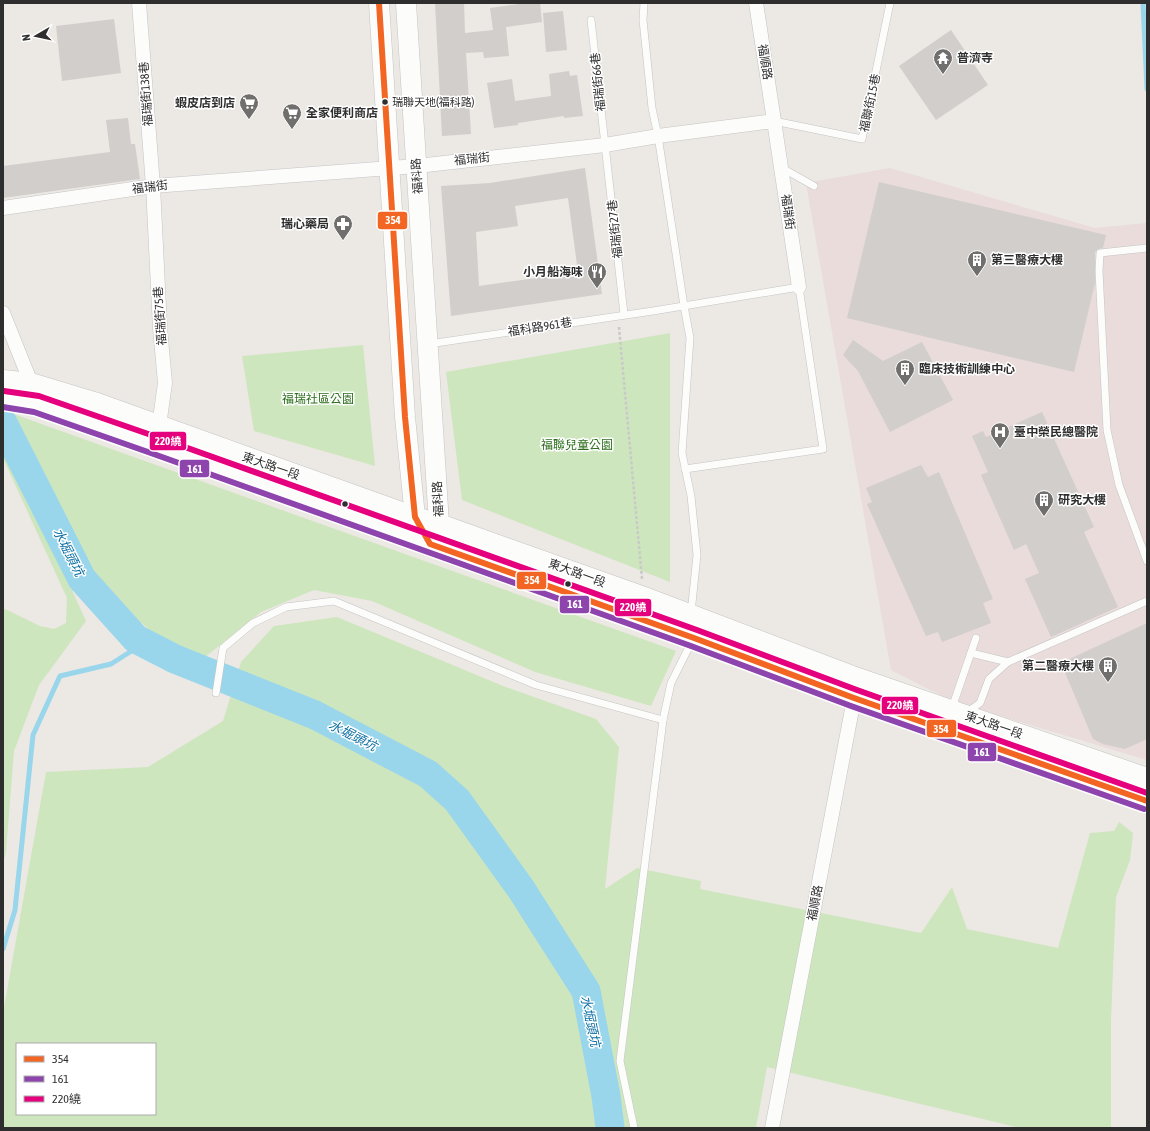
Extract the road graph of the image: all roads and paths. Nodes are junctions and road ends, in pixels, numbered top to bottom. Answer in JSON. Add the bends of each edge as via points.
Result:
{"nodes":[{"id":1,"x":139,"y":3,"type":"edge"},
{"id":2,"x":379,"y":3,"type":"edge"},
{"id":3,"x":406,"y":3,"type":"edge"},
{"id":4,"x":644,"y":3,"type":"edge"},
{"id":5,"x":756,"y":3,"type":"edge"},
{"id":6,"x":890,"y":3,"type":"edge"},
{"id":7,"x":591,"y":20,"type":"dead end"},
{"id":8,"x":774,"y":121,"type":"junction"},
{"id":9,"x":658,"y":136,"type":"junction"},
{"id":10,"x":605,"y":145,"type":"junction"},
{"id":11,"x":417,"y":166,"type":"junction"},
{"id":12,"x":390,"y":168,"type":"junction"},
{"id":13,"x":782,"y":168,"type":"junction"},
{"id":14,"x":153,"y":186,"type":"junction"},
{"id":15,"x":814,"y":186,"type":"dead end"},
{"id":16,"x":3,"y":208,"type":"edge"},
{"id":17,"x":1147,"y":248,"type":"edge"},
{"id":18,"x":799,"y":287,"type":"junction"},
{"id":19,"x":684,"y":306,"type":"junction"},
{"id":20,"x":3,"y":313,"type":"edge"},
{"id":21,"x":624,"y":314,"type":"junction"},
{"id":22,"x":428,"y":344,"type":"junction"},
{"id":23,"x":3,"y":380,"type":"edge"},
{"id":24,"x":31,"y":382,"type":"junction"},
{"id":25,"x":5,"y":399,"type":"edge"},
{"id":26,"x":36,"y":404,"type":"junction"},
{"id":27,"x":159,"y":426,"type":"junction"},
{"id":28,"x":151,"y":444,"type":"junction"},
{"id":29,"x":685,"y":470,"type":"junction"},
{"id":30,"x":415,"y":517,"type":"junction"},
{"id":31,"x":439,"y":524,"type":"junction"},
{"id":32,"x":430,"y":544,"type":"junction"},
{"id":33,"x":1147,"y":561,"type":"edge"},
{"id":34,"x":644,"y":597,"type":"junction"},
{"id":35,"x":1147,"y":601,"type":"edge"},
{"id":36,"x":691,"y":615,"type":"junction"},
{"id":37,"x":694,"y":638,"type":"junction"},
{"id":38,"x":976,"y":638,"type":"dead end"},
{"id":39,"x":971,"y":653,"type":"junction"},
{"id":40,"x":1008,"y":662,"type":"junction"},
{"id":41,"x":858,"y":678,"type":"junction"},
{"id":42,"x":216,"y":693,"type":"dead end"},
{"id":43,"x":854,"y":698,"type":"junction"},
{"id":44,"x":963,"y":714,"type":"junction"},
{"id":45,"x":663,"y":720,"type":"junction"},
{"id":46,"x":956,"y":733,"type":"junction"},
{"id":47,"x":1147,"y":778,"type":"edge"},
{"id":48,"x":1147,"y":802,"type":"edge"},
{"id":49,"x":634,"y":1128,"type":"edge"},
{"id":50,"x":772,"y":1128,"type":"edge"}],
"edges":[{"from":1,"to":14,"type":"street","name":"福瑞街138巷"},
{"from":2,"to":12,"type":"street","name":"福科路"},
{"from":3,"to":11,"type":"street","name":"福科路"},
{"from":4,"to":9,"type":"lane","via":[[643,20],[652,108]]},
{"from":5,"to":8,"type":"street","name":"福順路"},
{"from":6,"to":8,"type":"lane","name":"福聯街15巷","via":[[862,139]]},
{"from":7,"to":10,"type":"lane","name":"福瑞街66巷"},
{"from":8,"to":9,"type":"street","name":"福瑞街"},
{"from":8,"to":13,"type":"street","name":"福瑞街"},
{"from":9,"to":10,"type":"street","name":"福瑞街"},
{"from":9,"to":19,"type":"lane"},
{"from":10,"to":11,"type":"street","name":"福瑞街"},
{"from":10,"to":21,"type":"lane","name":"福瑞街27巷"},
{"from":11,"to":12,"type":"street","name":"福瑞街"},
{"from":11,"to":22,"type":"street","name":"福科路"},
{"from":12,"to":14,"type":"street","name":"福瑞街"},
{"from":12,"to":30,"type":"street","name":"福科路","via":[[405,417]]},
{"from":13,"to":15,"type":"lane"},
{"from":13,"to":18,"type":"street","name":"福瑞街"},
{"from":14,"to":16,"type":"street","name":"福瑞街"},
{"from":14,"to":27,"type":"street","name":"福瑞街75巷","via":[[165,383]]},
{"from":17,"to":33,"type":"lane","via":[[1100,253],[1099,271],[1107,430],[1119,485]]},
{"from":18,"to":19,"type":"lane","name":"福科路961巷"},
{"from":18,"to":29,"type":"lane","via":[[823,449]]},
{"from":19,"to":21,"type":"lane","name":"福科路961巷"},
{"from":19,"to":29,"type":"lane","via":[[690,338],[682,453]]},
{"from":20,"to":24,"type":"street"},
{"from":21,"to":22,"type":"lane","name":"福科路961巷"},
{"from":21,"to":34,"type":"path","via":[[619,328]]},
{"from":22,"to":31,"type":"street","name":"福科路"},
{"from":23,"to":24,"type":"street","name":"東大路一段"},
{"from":24,"to":26,"type":"street"},
{"from":24,"to":27,"type":"street","name":"東大路一段"},
{"from":25,"to":26,"type":"street","name":"東大路一段"},
{"from":26,"to":28,"type":"street","name":"東大路一段"},
{"from":27,"to":28,"type":"street","name":"福瑞街75巷"},
{"from":27,"to":30,"type":"street","name":"東大路一段"},
{"from":28,"to":32,"type":"street","name":"東大路一段"},
{"from":29,"to":36,"type":"lane","via":[[691,496],[697,555]]},
{"from":30,"to":31,"type":"street","name":"東大路一段"},
{"from":30,"to":32,"type":"street","name":"福科路"},
{"from":31,"to":32,"type":"street","name":"福科路"},
{"from":31,"to":34,"type":"street","name":"東大路一段"},
{"from":32,"to":37,"type":"street","name":"東大路一段"},
{"from":34,"to":36,"type":"street","name":"東大路一段"},
{"from":35,"to":40,"type":"lane"},
{"from":36,"to":37,"type":"lane"},
{"from":36,"to":41,"type":"street","name":"東大路一段"},
{"from":37,"to":43,"type":"street","name":"東大路一段"},
{"from":37,"to":45,"type":"lane","via":[[671,683]]},
{"from":38,"to":39,"type":"lane"},
{"from":39,"to":40,"type":"lane"},
{"from":39,"to":44,"type":"lane","via":[[954,702]]},
{"from":40,"to":44,"type":"lane","via":[[990,679],[980,704]]},
{"from":41,"to":43,"type":"street","name":"福順路"},
{"from":41,"to":44,"type":"street","name":"東大路一段"},
{"from":42,"to":45,"type":"lane","via":[[223,648],[253,623],[286,607],[334,601],[536,685]]},
{"from":43,"to":46,"type":"street","name":"東大路一段"},
{"from":43,"to":50,"type":"street","name":"福順路"},
{"from":44,"to":46,"type":"street"},
{"from":44,"to":47,"type":"street","name":"東大路一段"},
{"from":45,"to":49,"type":"lane","via":[[620,1061]]},
{"from":46,"to":48,"type":"street","name":"東大路一段"}]}
